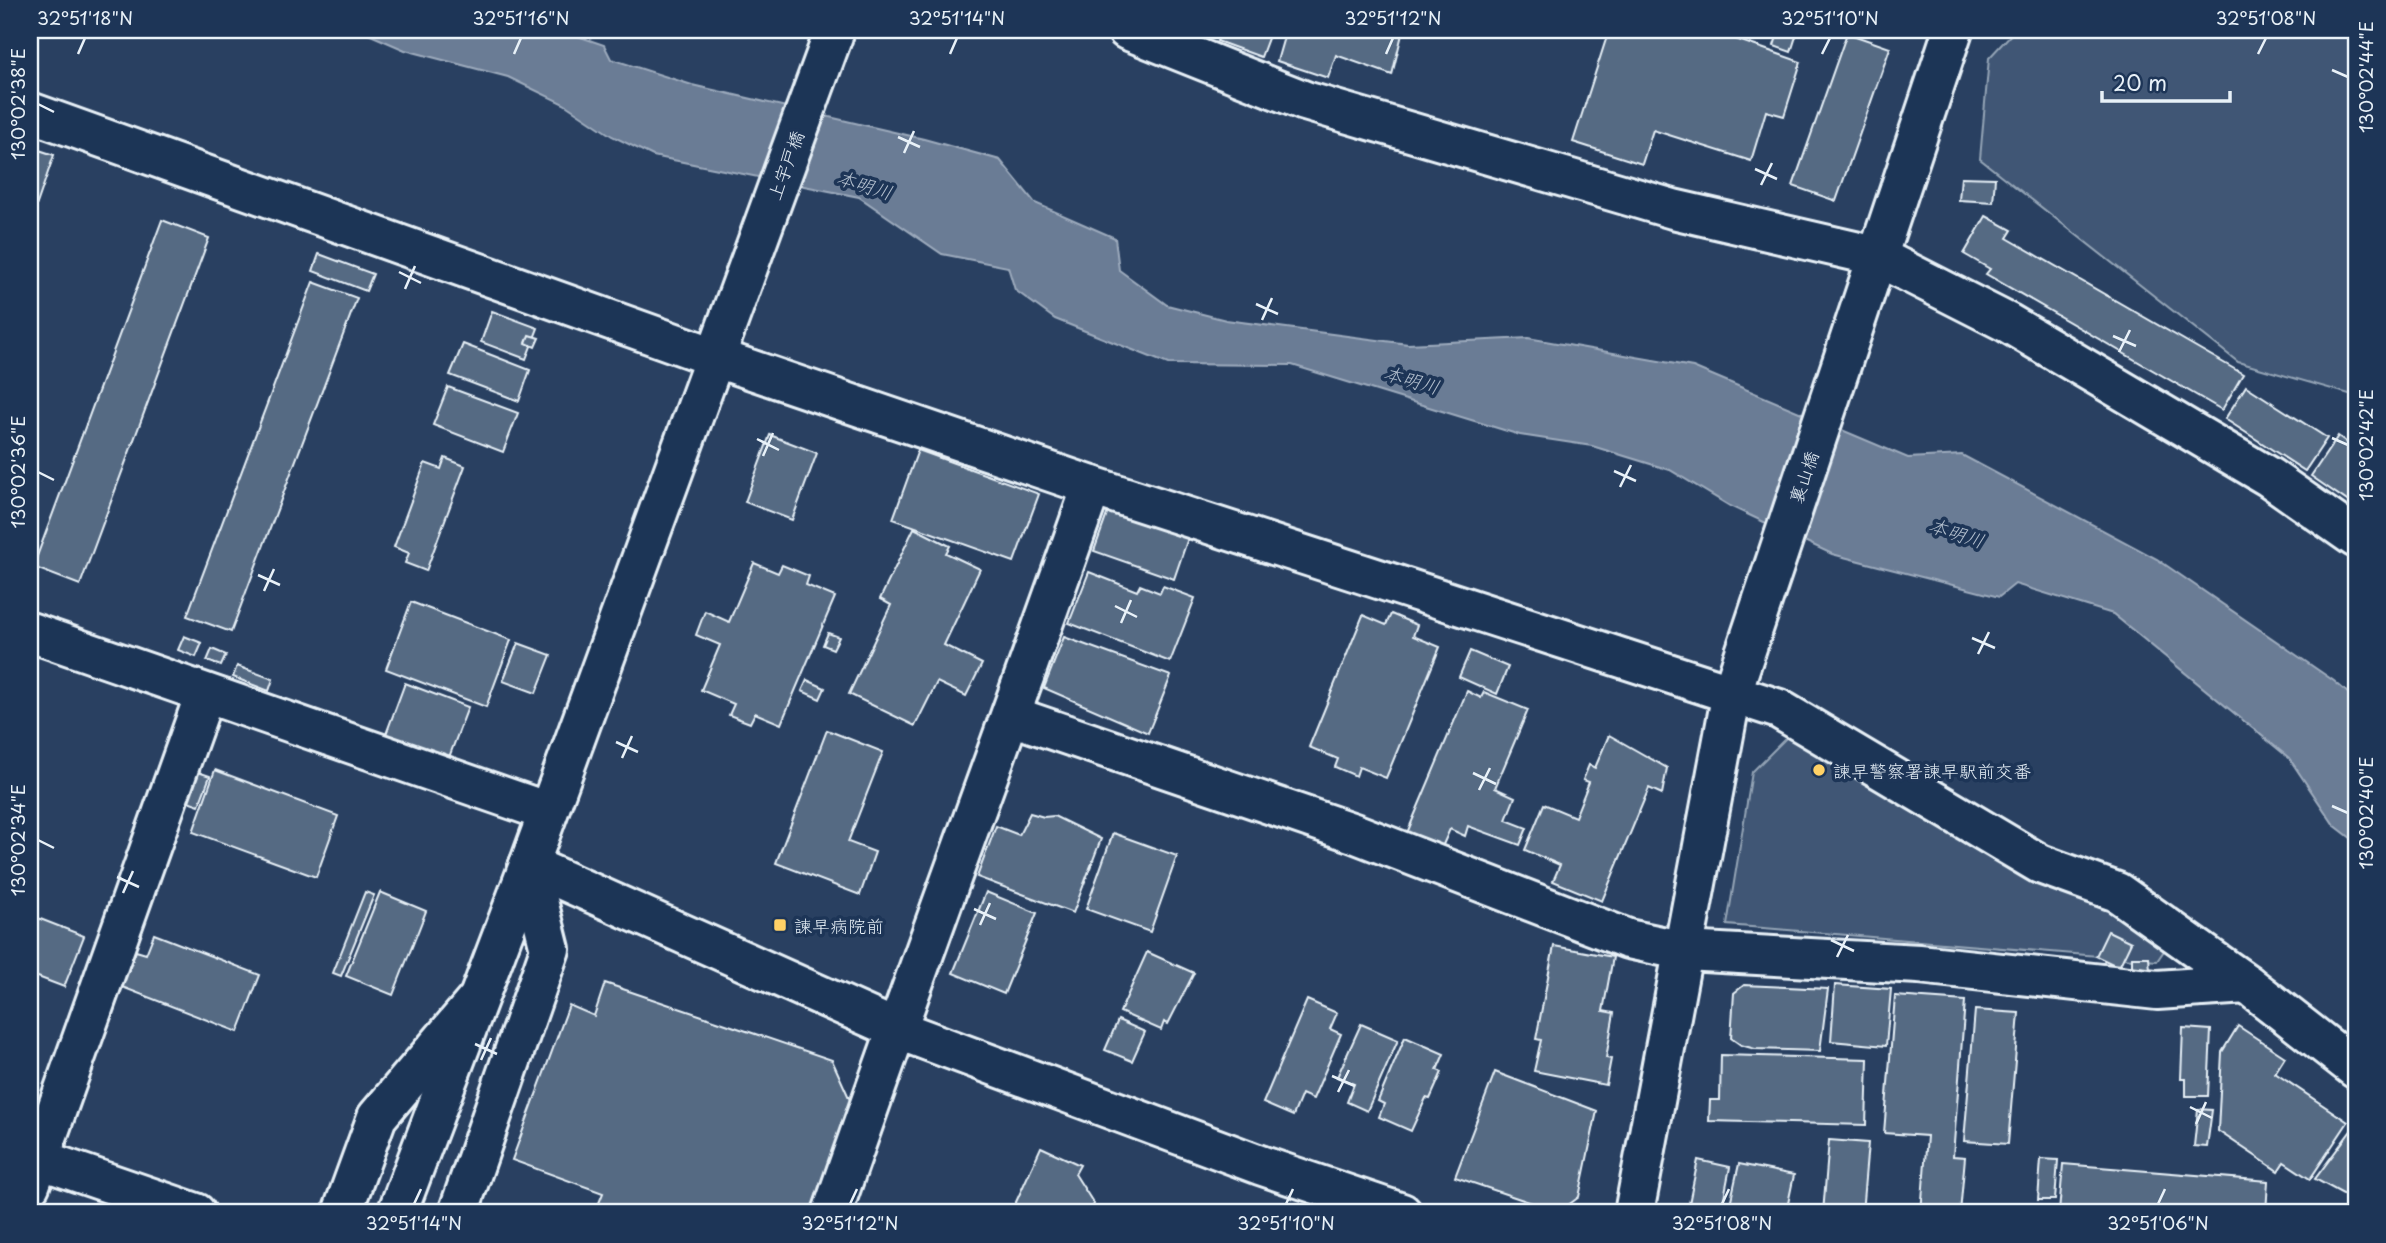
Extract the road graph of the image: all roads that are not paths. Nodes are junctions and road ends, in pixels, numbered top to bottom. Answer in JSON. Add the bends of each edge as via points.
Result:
{"nodes":[{"id":1,"x":835,"y":30,"type":"edge"},
{"id":2,"x":1127,"y":30,"type":"edge"},
{"id":3,"x":1953,"y":30,"type":"edge"},
{"id":4,"x":30,"y":112,"type":"edge"},
{"id":5,"x":1871,"y":272,"type":"junction"},
{"id":6,"x":714,"y":358,"type":"junction"},
{"id":7,"x":1092,"y":486,"type":"junction"},
{"id":8,"x":2356,"y":538,"type":"edge"},
{"id":9,"x":30,"y":632,"type":"edge"},
{"id":10,"x":1736,"y":679,"type":"junction"},
{"id":11,"x":205,"y":694,"type":"junction"},
{"id":12,"x":1012,"y":716,"type":"junction"},
{"id":13,"x":548,"y":812,"type":"junction"},
{"id":14,"x":529,"y":865,"type":"junction"},
{"id":15,"x":1685,"y":951,"type":"junction"},
{"id":16,"x":2247,"y":984,"type":"junction"},
{"id":17,"x":480,"y":998,"type":"junction"},
{"id":18,"x":896,"y":1029,"type":"junction"},
{"id":19,"x":2356,"y":1069,"type":"edge"},
{"id":20,"x":34,"y":1172,"type":"edge"},
{"id":21,"x":196,"y":1213,"type":"edge"},
{"id":22,"x":342,"y":1213,"type":"edge"},
{"id":23,"x":397,"y":1213,"type":"edge"},
{"id":24,"x":458,"y":1213,"type":"edge"},
{"id":25,"x":832,"y":1213,"type":"edge"},
{"id":26,"x":1402,"y":1213,"type":"edge"},
{"id":27,"x":1634,"y":1213,"type":"edge"}],
"edges":[{"from":1,"to":6,"type":"street","name":"上宇戸橋"},
{"from":2,"to":5,"type":"street","via":[[1305,101]]},
{"from":3,"to":5,"type":"street","name":"裏山橋"},
{"from":4,"to":6,"type":"street"},
{"from":5,"to":8,"type":"street","via":[[2008,323],[2269,477]]},
{"from":5,"to":10,"type":"street","name":"裏山橋"},
{"from":6,"to":7,"type":"street"},
{"from":6,"to":13,"type":"street","name":"上宇戸橋"},
{"from":7,"to":10,"type":"street"},
{"from":7,"to":12,"type":"street"},
{"from":9,"to":11,"type":"street"},
{"from":10,"to":15,"type":"street","name":"裏山橋"},
{"from":10,"to":16,"type":"street","via":[[2040,863],[2117,892]]},
{"from":11,"to":13,"type":"street"},
{"from":11,"to":20,"type":"street"},
{"from":12,"to":15,"type":"street","via":[[1354,833],[1628,939]]},
{"from":12,"to":18,"type":"street"},
{"from":13,"to":14,"type":"street","name":"上宇戸橋"},
{"from":14,"to":17,"type":"street","name":"上宇戸橋"},
{"from":14,"to":18,"type":"street"},
{"from":14,"to":24,"type":"street","via":[[550,949]]},
{"from":15,"to":16,"type":"street","via":[[1919,964],[2157,990]]},
{"from":15,"to":27,"type":"street","name":"裏山橋"},
{"from":16,"to":19,"type":"street"},
{"from":17,"to":22,"type":"street","via":[[377,1117]]},
{"from":17,"to":23,"type":"street","name":"上宇戸橋"},
{"from":18,"to":25,"type":"street"},
{"from":18,"to":26,"type":"street","via":[[1247,1161]]},
{"from":20,"to":21,"type":"street"}]}
